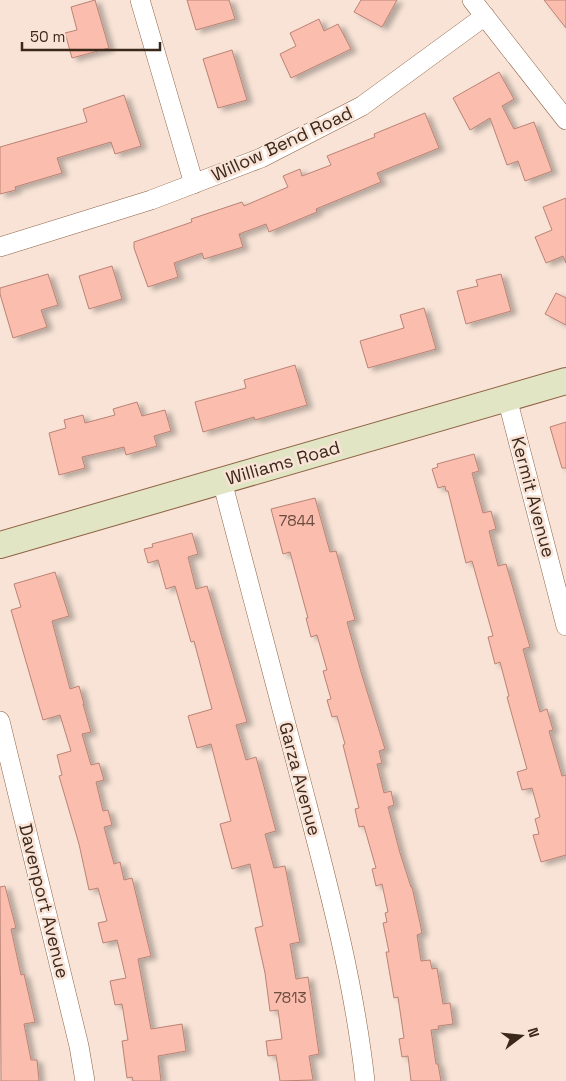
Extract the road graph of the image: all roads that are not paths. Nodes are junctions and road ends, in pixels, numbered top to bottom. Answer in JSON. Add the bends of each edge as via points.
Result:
{"nodes":[{"id":1,"x":140,"y":0,"type":"edge"},
{"id":2,"x":472,"y":0,"type":"edge"},
{"id":3,"x":485,"y":16,"type":"junction"},
{"id":4,"x":566,"y":120,"type":"edge"},
{"id":5,"x":194,"y":184,"type":"junction"},
{"id":6,"x":0,"y":247,"type":"edge"},
{"id":7,"x":566,"y":381,"type":"edge"},
{"id":8,"x":507,"y":398,"type":"junction"},
{"id":9,"x":222,"y":481,"type":"junction"},
{"id":10,"x":0,"y":545,"type":"edge"},
{"id":11,"x":566,"y":626,"type":"edge"},
{"id":12,"x":0,"y":721,"type":"edge"},
{"id":13,"x":85,"y":1081,"type":"edge"},
{"id":14,"x":365,"y":1081,"type":"edge"}],
"edges":[{"from":1,"to":5,"type":"street"},
{"from":2,"to":3,"type":"street"},
{"from":3,"to":4,"type":"street"},
{"from":3,"to":5,"type":"street","name":"Willow Bend Road","via":[[362,106],[261,158]]},
{"from":5,"to":6,"type":"street","name":"Willow Bend Road"},
{"from":7,"to":8,"type":"street","name":"Williams Road"},
{"from":8,"to":9,"type":"street","name":"Williams Road"},
{"from":8,"to":11,"type":"street","name":"Kermit Avenue"},
{"from":9,"to":10,"type":"street","name":"Williams Road"},
{"from":9,"to":14,"type":"street","name":"Garza Avenue","via":[[327,880],[346,960]]},
{"from":12,"to":13,"type":"street","name":"Davenport Avenue"}]}
